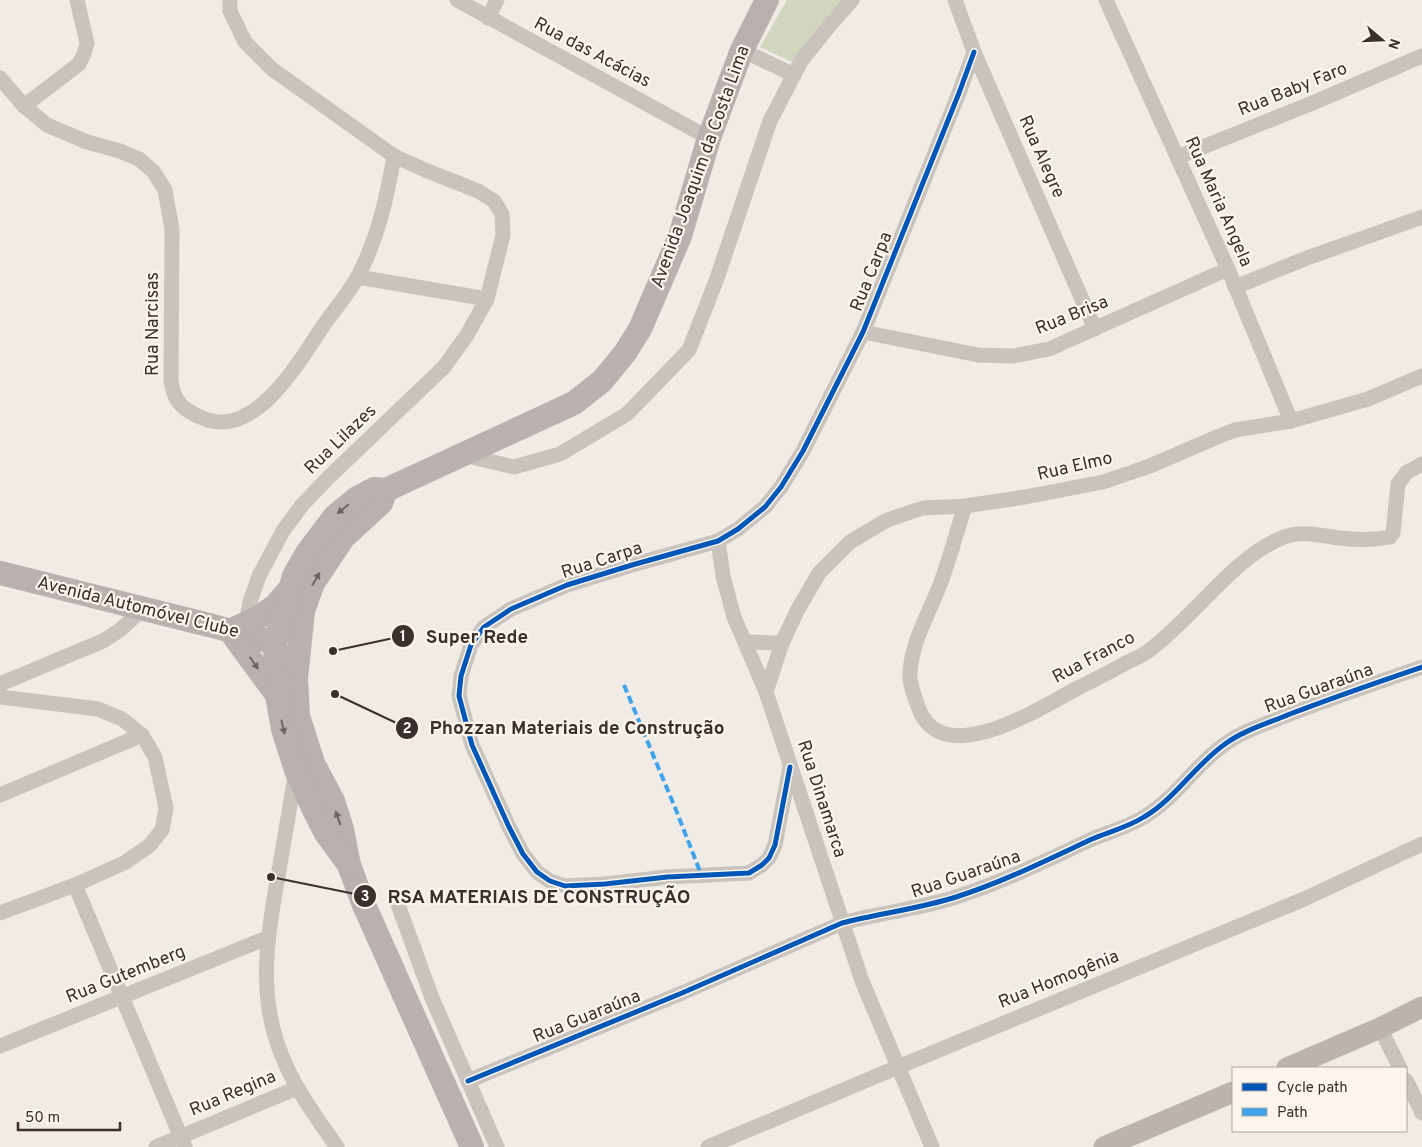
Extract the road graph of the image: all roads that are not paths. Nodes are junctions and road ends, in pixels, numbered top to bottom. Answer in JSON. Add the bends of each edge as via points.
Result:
{"nodes":[{"id":1,"x":77,"y":0,"type":"edge"},
{"id":2,"x":230,"y":0,"type":"edge"},
{"id":3,"x":458,"y":0,"type":"edge"},
{"id":4,"x":497,"y":0,"type":"edge"},
{"id":5,"x":852,"y":0,"type":"edge"},
{"id":6,"x":955,"y":0,"type":"edge"},
{"id":7,"x":1106,"y":0,"type":"edge"},
{"id":8,"x":763,"y":1,"type":"edge"},
{"id":9,"x":488,"y":18,"type":"junction"},
{"id":10,"x":742,"y":50,"type":"junction"},
{"id":11,"x":974,"y":52,"type":"junction"},
{"id":12,"x":1422,"y":56,"type":"edge"},
{"id":13,"x":794,"y":75,"type":"junction"},
{"id":14,"x":0,"y":78,"type":"edge"},
{"id":15,"x":24,"y":106,"type":"junction"},
{"id":16,"x":709,"y":138,"type":"junction"},
{"id":17,"x":394,"y":156,"type":"junction"},
{"id":18,"x":1178,"y":157,"type":"junction"},
{"id":19,"x":1422,"y":217,"type":"edge"},
{"id":20,"x":1228,"y":269,"type":"junction"},
{"id":21,"x":358,"y":276,"type":"junction"},
{"id":22,"x":1235,"y":287,"type":"junction"},
{"id":23,"x":486,"y":299,"type":"junction"},
{"id":24,"x":1095,"y":328,"type":"junction"},
{"id":25,"x":863,"y":332,"type":"junction"},
{"id":26,"x":1422,"y":376,"type":"edge"},
{"id":27,"x":1291,"y":421,"type":"junction"},
{"id":28,"x":463,"y":455,"type":"junction"},
{"id":29,"x":1422,"y":464,"type":"edge"},
{"id":30,"x":386,"y":490,"type":"junction"},
{"id":31,"x":965,"y":506,"type":"junction"},
{"id":32,"x":718,"y":541,"type":"junction"},
{"id":33,"x":0,"y":573,"type":"edge"},
{"id":34,"x":289,"y":590,"type":"junction"},
{"id":35,"x":143,"y":608,"type":"junction"},
{"id":36,"x":303,"y":611,"type":"junction"},
{"id":37,"x":238,"y":627,"type":"junction"},
{"id":38,"x":745,"y":642,"type":"junction"},
{"id":39,"x":276,"y":643,"type":"junction"},
{"id":40,"x":782,"y":643,"type":"junction"},
{"id":41,"x":1422,"y":667,"type":"edge"},
{"id":42,"x":296,"y":679,"type":"junction"},
{"id":43,"x":0,"y":684,"type":"edge"},
{"id":44,"x":766,"y":692,"type":"junction"},
{"id":45,"x":277,"y":695,"type":"junction"},
{"id":46,"x":0,"y":697,"type":"edge"},
{"id":47,"x":142,"y":735,"type":"junction"},
{"id":48,"x":790,"y":767,"type":"junction"},
{"id":49,"x":296,"y":770,"type":"junction"},
{"id":50,"x":0,"y":795,"type":"edge"},
{"id":51,"x":1422,"y":844,"type":"edge"},
{"id":52,"x":349,"y":865,"type":"junction"},
{"id":53,"x":75,"y":884,"type":"junction"},
{"id":54,"x":396,"y":899,"type":"dead end"},
{"id":55,"x":0,"y":913,"type":"edge"},
{"id":56,"x":842,"y":923,"type":"junction"},
{"id":57,"x":267,"y":938,"type":"junction"},
{"id":58,"x":123,"y":996,"type":"junction"},
{"id":59,"x":432,"y":998,"type":"junction"},
{"id":60,"x":1422,"y":1007,"type":"edge"},
{"id":61,"x":411,"y":1011,"type":"junction"},
{"id":62,"x":1380,"y":1028,"type":"junction"},
{"id":63,"x":0,"y":1046,"type":"edge"},
{"id":64,"x":898,"y":1067,"type":"junction"},
{"id":65,"x":1289,"y":1067,"type":"edge"},
{"id":66,"x":1400,"y":1067,"type":"edge"},
{"id":67,"x":468,"y":1081,"type":"junction"},
{"id":68,"x":1407,"y":1082,"type":"edge"},
{"id":69,"x":297,"y":1088,"type":"junction"},
{"id":70,"x":1232,"y":1092,"type":"edge"},
{"id":71,"x":1422,"y":1113,"type":"edge"},
{"id":72,"x":183,"y":1142,"type":"edge"},
{"id":73,"x":156,"y":1147,"type":"edge"},
{"id":74,"x":337,"y":1147,"type":"edge"},
{"id":75,"x":472,"y":1147,"type":"edge"},
{"id":76,"x":497,"y":1147,"type":"edge"},
{"id":77,"x":708,"y":1147,"type":"edge"},
{"id":78,"x":932,"y":1147,"type":"edge"},
{"id":79,"x":1104,"y":1147,"type":"edge"}],
"edges":[{"from":1,"to":15,"type":"street","via":[[87,43],[79,64]]},
{"from":2,"to":17,"type":"street","name":"Rua Lilazes","via":[[230,11],[245,42],[272,69]]},
{"from":3,"to":9,"type":"street","name":"Rua das Acácias"},
{"from":4,"to":9,"type":"street"},
{"from":5,"to":13,"type":"street","via":[[801,61]]},
{"from":6,"to":11,"type":"street","name":"Rua Alegre"},
{"from":7,"to":18,"type":"street","name":"Rua Maria Angela"},
{"from":8,"to":10,"type":"main road","name":"Avenida Joaquim da Costa Lima"},
{"from":9,"to":16,"type":"street","name":"Rua das Acácias"},
{"from":10,"to":13,"type":"street"},
{"from":10,"to":16,"type":"main road","name":"Avenida Joaquim da Costa Lima"},
{"from":11,"to":24,"type":"street","name":"Rua Alegre"},
{"from":11,"to":25,"type":"street","name":"Rua Carpa"},
{"from":12,"to":18,"type":"street","name":"Rua Baby Faro"},
{"from":13,"to":28,"type":"street","via":[[770,122],[689,350],[627,414],[560,454],[514,467]]},
{"from":14,"to":15,"type":"street","name":"Rua Narcisas"},
{"from":15,"to":21,"type":"street","name":"Rua Narcisas","via":[[47,125],[139,159],[153,171],[165,190],[172,229],[171,381],[180,403],[198,417],[217,423],[234,420],[254,410],[284,383]]},
{"from":16,"to":28,"type":"main road","name":"Avenida Joaquim da Costa Lima","via":[[680,236],[640,329],[625,353],[602,381],[574,403]]},
{"from":17,"to":21,"type":"street","name":"Rua Narcisas","via":[[383,213]]},
{"from":17,"to":23,"type":"street","name":"Rua Lilazes","via":[[478,191],[494,201],[502,214],[503,235]]},
{"from":18,"to":20,"type":"street","name":"Rua Maria Angela"},
{"from":19,"to":22,"type":"street"},
{"from":20,"to":22,"type":"street","name":"Rua Maria Angela"},
{"from":20,"to":24,"type":"street","name":"Rua Brisa"},
{"from":21,"to":23,"type":"street"},
{"from":22,"to":27,"type":"street","name":"Rua Maria Angela"},
{"from":23,"to":37,"type":"street","name":"Rua Lilazes","via":[[467,335],[444,367],[302,505],[283,531],[259,576]]},
{"from":24,"to":25,"type":"street","name":"Rua Brisa","via":[[1050,349],[1013,356],[978,356]]},
{"from":25,"to":32,"type":"street","name":"Rua Carpa","via":[[819,422],[781,487],[765,507]]},
{"from":26,"to":27,"type":"street","name":"Rua Elmo","via":[[1368,399]]},
{"from":27,"to":31,"type":"street","name":"Rua Elmo","via":[[1216,436],[1150,466],[1103,482]]},
{"from":28,"to":30,"type":"main road","name":"Avenida Joaquim da Costa Lima"},
{"from":29,"to":31,"type":"street","name":"Rua Franco","via":[[1407,472],[1398,484],[1390,537],[1342,538],[1307,534],[1284,537],[1261,549],[1233,571],[1184,621],[1146,653],[1020,719],[984,733],[962,736],[947,735],[932,728],[922,716],[910,674],[915,642],[940,583]]},
{"from":30,"to":34,"type":"main road","name":"Avenida Joaquim da Costa Lima","one_way":true,"via":[[374,489],[335,516],[307,553]]},
{"from":36,"to":30,"type":"main road","name":"Avenida Joaquim da Costa Lima","one_way":true,"via":[[313,583],[343,538],[381,503]]},
{"from":31,"to":40,"type":"street","name":"Rua Elmo","via":[[923,508],[886,520],[850,542],[820,572],[796,611]]},
{"from":32,"to":38,"type":"street","name":"Rua Dinamarca","via":[[725,584]]},
{"from":32,"to":48,"type":"street","name":"Rua Carpa","via":[[567,585],[511,609],[484,626],[471,645],[460,676],[459,696],[472,745],[523,854],[537,872],[565,886],[749,873],[769,858],[775,845]]},
{"from":33,"to":35,"type":"main road","name":"Avenida Automóvel Clube"},
{"from":34,"to":37,"type":"main road","via":[[275,606]]},
{"from":34,"to":39,"type":"main road","name":"Avenida Joaquim da Costa Lima"},
{"from":35,"to":37,"type":"main road","name":"Avenida Automóvel Clube"},
{"from":35,"to":43,"type":"street","via":[[103,641]]},
{"from":36,"to":39,"type":"main road"},
{"from":36,"to":42,"type":"main road","name":"Avenida Joaquim da Costa Lima"},
{"from":37,"to":39,"type":"main road","name":"Avenida Automóvel Clube"},
{"from":37,"to":45,"type":"main road","one_way":true},
{"from":38,"to":40,"type":"street"},
{"from":38,"to":44,"type":"street","name":"Rua Dinamarca"},
{"from":39,"to":42,"type":"main road"},
{"from":39,"to":45,"type":"main road","name":"Avenida Joaquim da Costa Lima"},
{"from":40,"to":44,"type":"street","name":"Rua Elmo"},
{"from":41,"to":56,"type":"street","name":"Rua Guaraúna","via":[[1343,693],[1258,727],[1226,744],[1201,765],[1169,800],[1143,818],[1009,878],[907,910]]},
{"from":52,"to":42,"type":"main road","name":"Avenida Joaquim da Costa Lima","one_way":true,"via":[[333,801],[313,763],[298,716]]},
{"from":44,"to":48,"type":"street","name":"Rua Dinamarca"},
{"from":45,"to":49,"type":"main road","name":"Avenida Joaquim da Costa Lima","one_way":true,"via":[[283,729]]},
{"from":46,"to":47,"type":"street","via":[[98,709],[122,719]]},
{"from":47,"to":50,"type":"street"},
{"from":47,"to":53,"type":"street","via":[[155,757],[166,808],[162,830],[149,846],[124,862]]},
{"from":48,"to":56,"type":"street","name":"Rua Dinamarca"},
{"from":49,"to":52,"type":"main road","name":"Avenida Joaquim da Costa Lima","via":[[325,832]]},
{"from":49,"to":57,"type":"street"},
{"from":51,"to":64,"type":"street","name":"Rua Homogênia","via":[[1302,900]]},
{"from":52,"to":61,"type":"main road","name":"Avenida Joaquim da Costa Lima"},
{"from":53,"to":55,"type":"street"},
{"from":53,"to":58,"type":"street"},
{"from":54,"to":59,"type":"street"},
{"from":56,"to":64,"type":"street","name":"Rua Dinamarca"},
{"from":56,"to":67,"type":"street","name":"Rua Guaraúna"},
{"from":57,"to":58,"type":"street","name":"Rua Gutemberg"},
{"from":57,"to":69,"type":"street","via":[[269,1016],[281,1056]]},
{"from":58,"to":63,"type":"street","name":"Rua Gutemberg"},
{"from":58,"to":72,"type":"street"},
{"from":59,"to":61,"type":"street"},
{"from":59,"to":67,"type":"street"},
{"from":60,"to":62,"type":"street"},
{"from":61,"to":75,"type":"main road","name":"Avenida Joaquim da Costa Lima"},
{"from":62,"to":65,"type":"street"},
{"from":62,"to":66,"type":"street"},
{"from":64,"to":77,"type":"street","name":"Rua Homogênia"},
{"from":64,"to":78,"type":"street","name":"Rua Dinamarca"},
{"from":67,"to":76,"type":"street"},
{"from":68,"to":71,"type":"street"},
{"from":69,"to":72,"type":"street","name":"Rua Regina"},
{"from":69,"to":74,"type":"street"},
{"from":70,"to":79,"type":"street"},
{"from":72,"to":73,"type":"street","name":"Rua Regina"}]}
